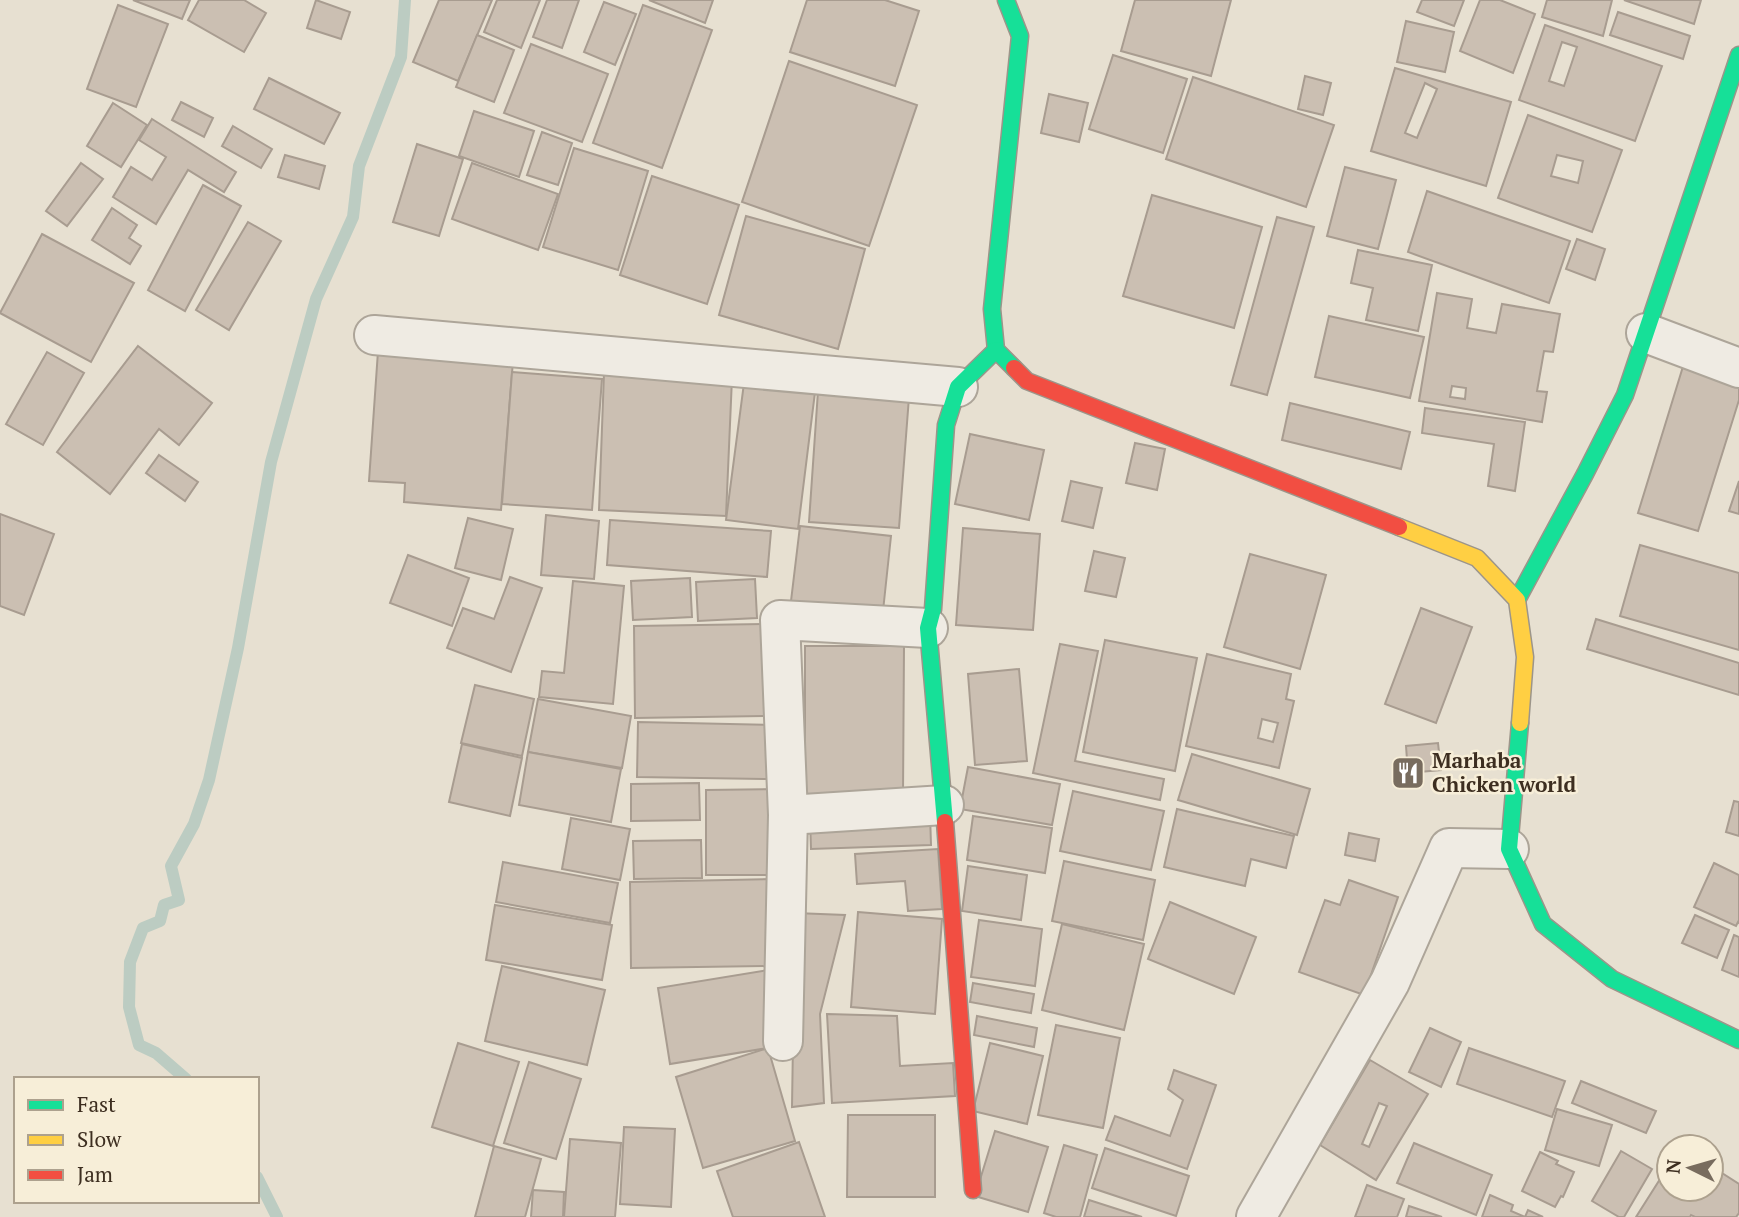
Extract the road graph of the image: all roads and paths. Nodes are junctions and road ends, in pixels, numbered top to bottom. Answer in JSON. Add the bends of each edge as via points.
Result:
{"nodes":[{"id":1,"x":1006,"y":0,"type":"edge"},
{"id":2,"x":1739,"y":55,"type":"edge"},
{"id":3,"x":1646,"y":334,"type":"junction"},
{"id":4,"x":374,"y":335,"type":"dead end"},
{"id":5,"x":996,"y":350,"type":"junction"},
{"id":6,"x":1739,"y":368,"type":"edge"},
{"id":7,"x":958,"y":387,"type":"junction"},
{"id":8,"x":1517,"y":600,"type":"junction"},
{"id":9,"x":928,"y":628,"type":"junction"},
{"id":10,"x":944,"y":806,"type":"junction"},
{"id":11,"x":788,"y":815,"type":"junction"},
{"id":12,"x":1508,"y":849,"type":"junction"},
{"id":13,"x":1739,"y":1040,"type":"edge"},
{"id":14,"x":783,"y":1041,"type":"dead end"},
{"id":15,"x":972,"y":1190,"type":"dead end"},
{"id":16,"x":1256,"y":1217,"type":"edge"}],
"edges":[{"from":1,"to":5,"type":"street","via":[[1020,36],[992,309]]},
{"from":2,"to":3,"type":"street"},
{"from":3,"to":6,"type":"street"},
{"from":3,"to":8,"type":"street","via":[[1625,396]]},
{"from":4,"to":7,"type":"street"},
{"from":5,"to":7,"type":"street"},
{"from":5,"to":8,"type":"street","via":[[1027,381],[1476,558]]},
{"from":7,"to":9,"type":"street","via":[[946,425]]},
{"from":8,"to":12,"type":"street","via":[[1525,657]]},
{"from":9,"to":10,"type":"street"},
{"from":9,"to":11,"type":"street","via":[[780,620]]},
{"from":10,"to":11,"type":"street"},
{"from":10,"to":15,"type":"street"},
{"from":11,"to":14,"type":"street"},
{"from":12,"to":13,"type":"street","via":[[1543,925],[1612,979]]},
{"from":12,"to":16,"type":"street","via":[[1449,848],[1390,982]]}]}
